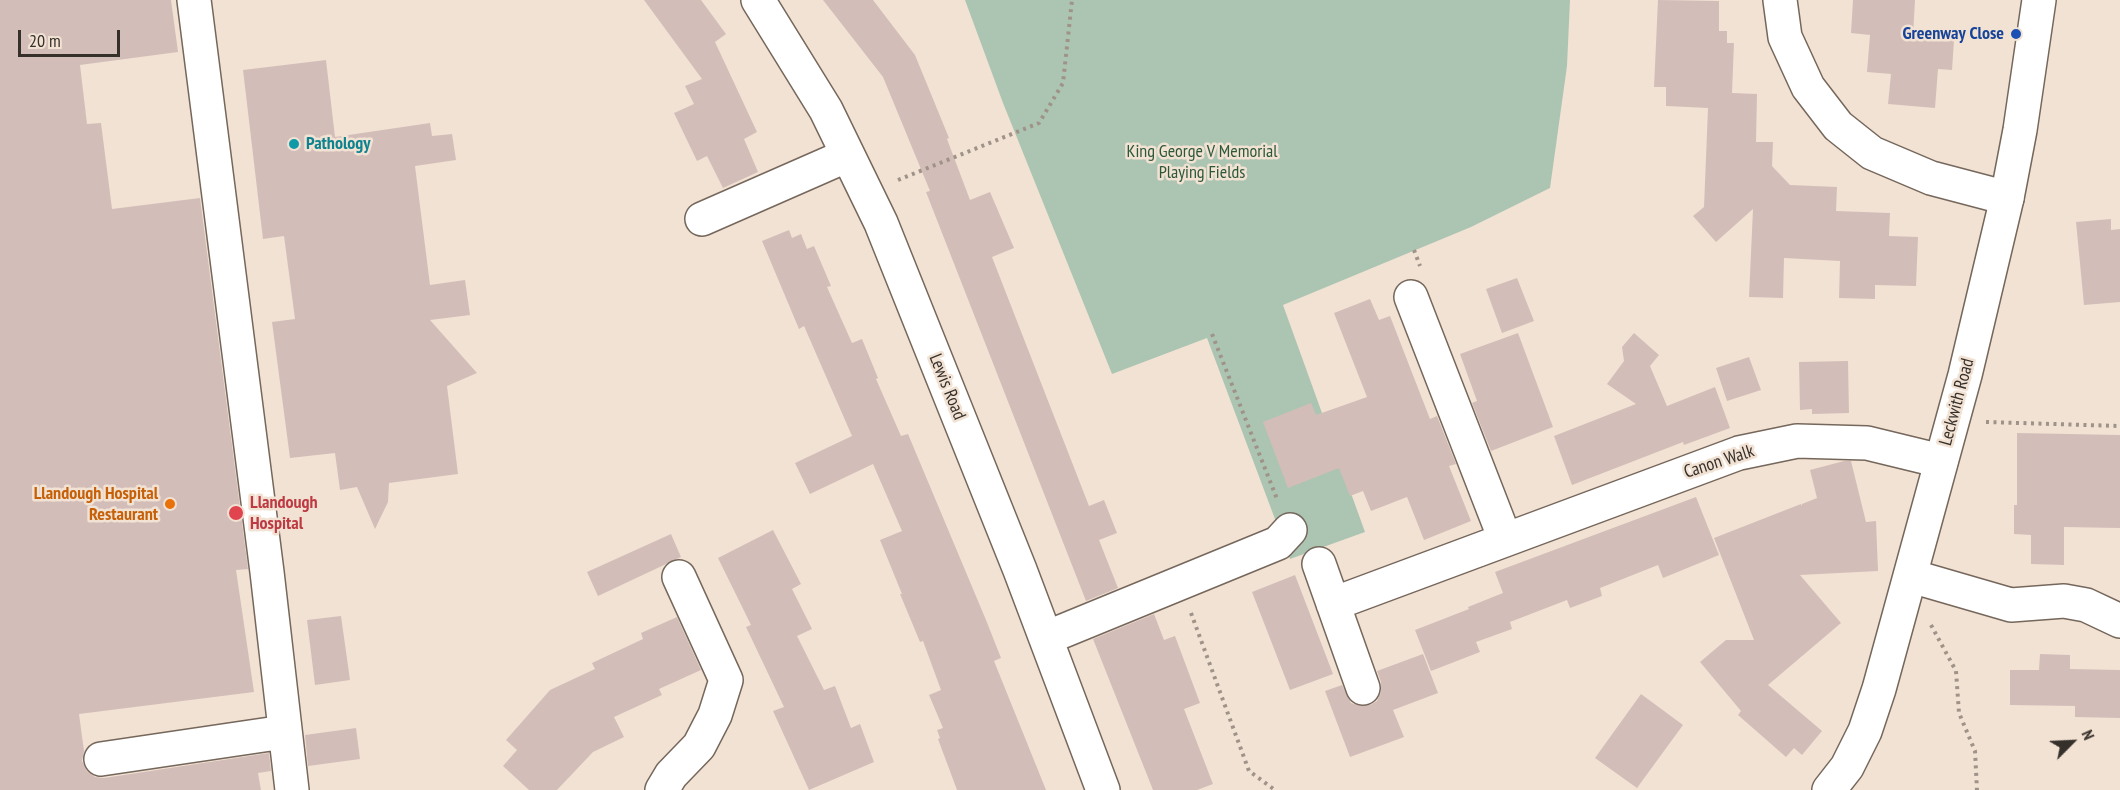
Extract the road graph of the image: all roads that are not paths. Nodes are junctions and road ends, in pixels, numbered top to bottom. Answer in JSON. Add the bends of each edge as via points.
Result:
{"nodes":[{"id":1,"x":194,"y":0,"type":"edge"},
{"id":2,"x":758,"y":0,"type":"edge"},
{"id":3,"x":1780,"y":0,"type":"edge"},
{"id":4,"x":2039,"y":0,"type":"edge"},
{"id":5,"x":848,"y":154,"type":"junction"},
{"id":6,"x":2007,"y":198,"type":"junction"},
{"id":7,"x":702,"y":219,"type":"dead end"},
{"id":8,"x":1411,"y":297,"type":"dead end"},
{"id":9,"x":1941,"y":462,"type":"junction"},
{"id":10,"x":1290,"y":530,"type":"road end"},
{"id":11,"x":1505,"y":539,"type":"junction"},
{"id":12,"x":1318,"y":564,"type":"dead end"},
{"id":13,"x":1911,"y":576,"type":"junction"},
{"id":14,"x":679,"y":577,"type":"dead end"},
{"id":15,"x":1333,"y":604,"type":"junction"},
{"id":16,"x":2120,"y":621,"type":"edge"},
{"id":17,"x":1046,"y":638,"type":"junction"},
{"id":18,"x":1363,"y":688,"type":"dead end"},
{"id":19,"x":284,"y":732,"type":"junction"},
{"id":20,"x":100,"y":759,"type":"dead end"},
{"id":21,"x":292,"y":790,"type":"edge"},
{"id":22,"x":662,"y":790,"type":"edge"},
{"id":23,"x":1103,"y":790,"type":"edge"},
{"id":24,"x":1829,"y":790,"type":"edge"}],
"edges":[{"from":1,"to":19,"type":"street"},
{"from":2,"to":5,"type":"street","name":"Lewis Road"},
{"from":3,"to":6,"type":"street","via":[[1785,37],[1808,87],[1838,126],[1872,153],[1931,178]]},
{"from":4,"to":6,"type":"street","name":"Leckwith Road"},
{"from":5,"to":7,"type":"street"},
{"from":5,"to":17,"type":"street","name":"Lewis Road","via":[[903,279]]},
{"from":6,"to":9,"type":"street","name":"Leckwith Road"},
{"from":8,"to":11,"type":"street"},
{"from":9,"to":11,"type":"street","name":"Canon Walk","via":[[1867,443],[1797,441],[1739,453]]},
{"from":9,"to":13,"type":"street","name":"Leckwith Road"},
{"from":10,"to":17,"type":"street","via":[[1278,543]]},
{"from":11,"to":15,"type":"street","name":"Canon Walk"},
{"from":12,"to":15,"type":"street"},
{"from":13,"to":16,"type":"street","via":[[2011,605],[2064,601],[2086,605]]},
{"from":13,"to":24,"type":"street","name":"Leckwith Road","via":[[1865,731],[1847,767]]},
{"from":14,"to":22,"type":"street","via":[[726,680],[715,715],[699,746]]},
{"from":15,"to":18,"type":"street"},
{"from":17,"to":23,"type":"street","name":"Lewis Road"},
{"from":19,"to":20,"type":"street"},
{"from":19,"to":21,"type":"street"}]}
